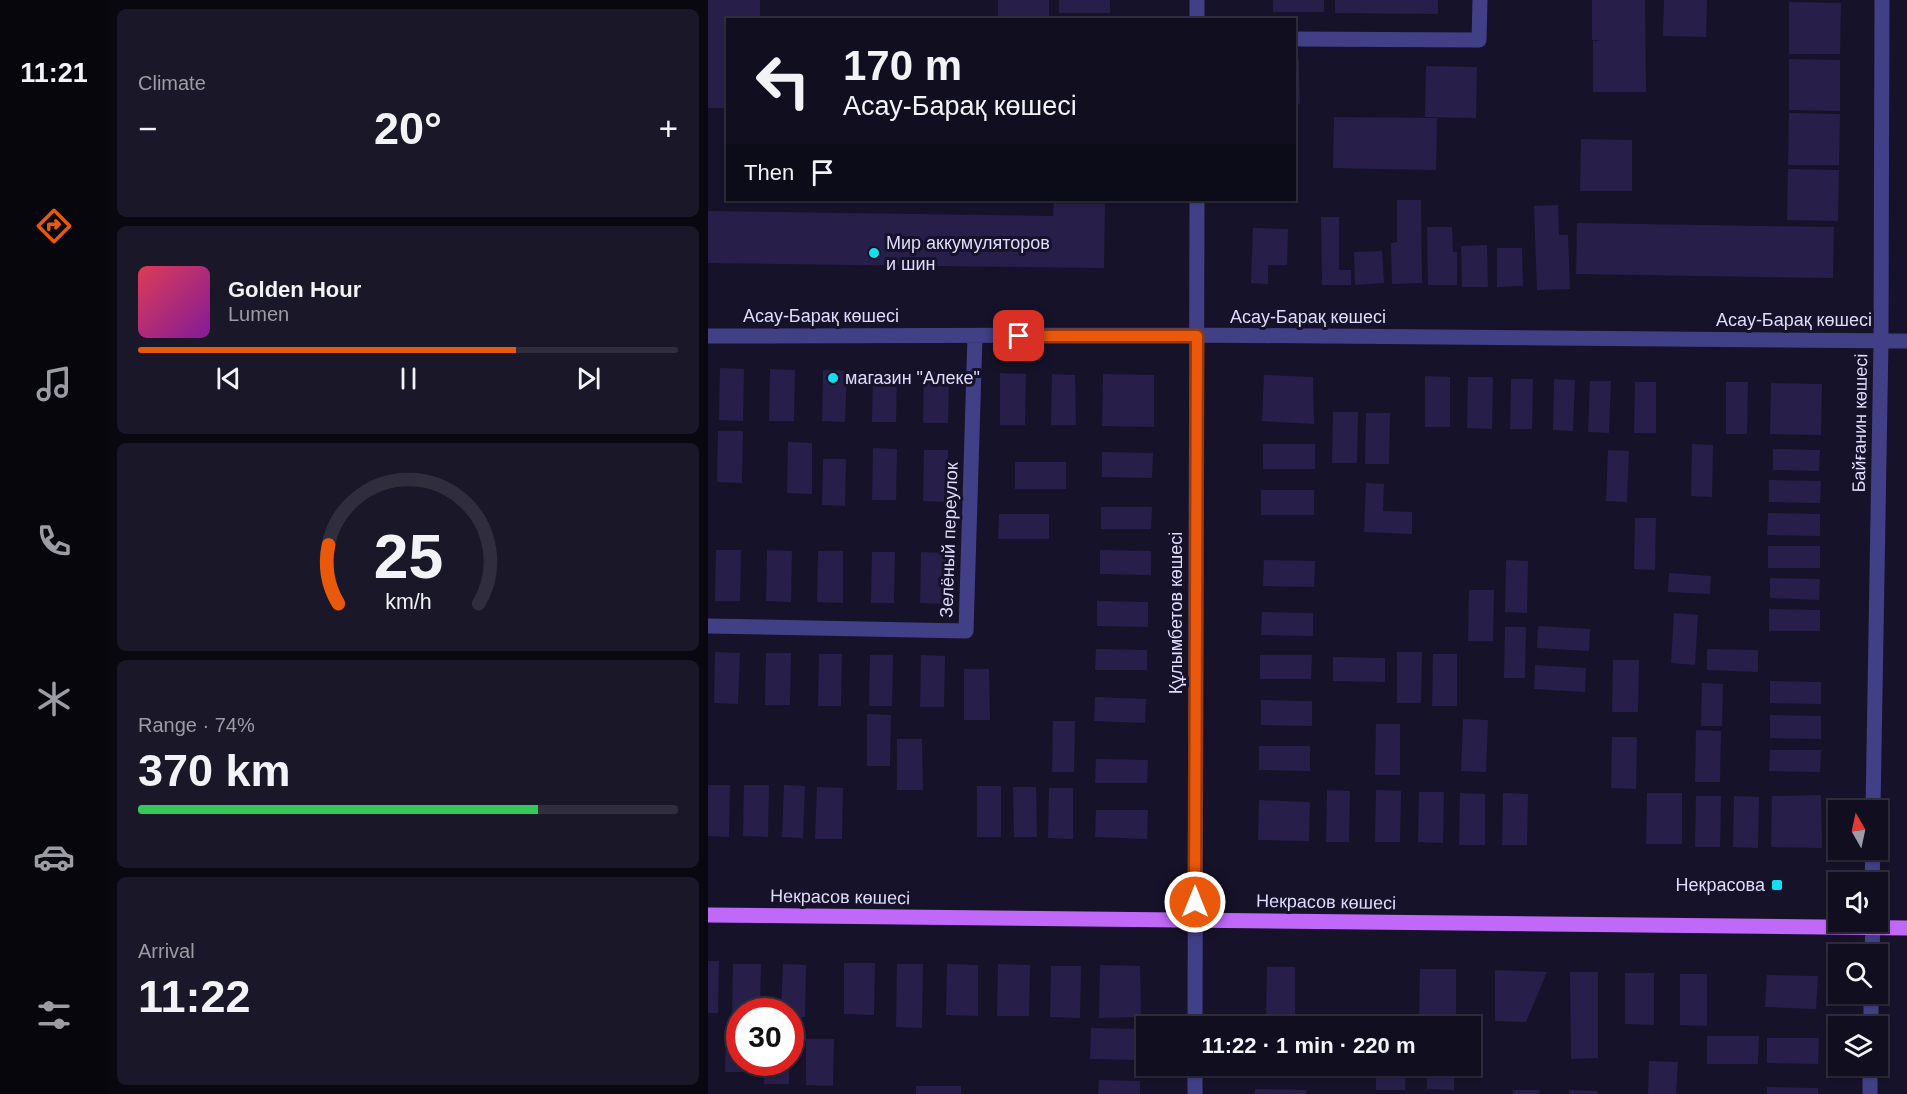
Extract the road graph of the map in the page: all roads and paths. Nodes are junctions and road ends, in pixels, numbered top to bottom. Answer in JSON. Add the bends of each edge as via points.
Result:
{"nodes":[{"id":1,"x":1197,"y":0,"type":"edge"},
{"id":2,"x":1480,"y":0,"type":"edge"},
{"id":3,"x":1882,"y":0,"type":"edge"},
{"id":4,"x":1197,"y":18,"type":"edge"},
{"id":5,"x":1296,"y":39,"type":"edge"},
{"id":6,"x":1197,"y":201,"type":"edge"},
{"id":7,"x":708,"y":336,"type":"edge"},
{"id":8,"x":975,"y":336,"type":"junction"},
{"id":9,"x":1197,"y":336,"type":"junction"},
{"id":10,"x":1881,"y":340,"type":"junction"},
{"id":11,"x":1907,"y":341,"type":"edge"},
{"id":12,"x":708,"y":626,"type":"edge"},
{"id":13,"x":1873,"y":800,"type":"edge"},
{"id":14,"x":708,"y":915,"type":"edge"},
{"id":15,"x":1195,"y":920,"type":"junction"},
{"id":16,"x":1828,"y":924,"type":"edge"},
{"id":17,"x":1888,"y":926,"type":"edge"},
{"id":18,"x":1907,"y":928,"type":"edge"},
{"id":19,"x":1195,"y":1016,"type":"edge"},
{"id":20,"x":1195,"y":1076,"type":"edge"},
{"id":21,"x":1870,"y":1076,"type":"edge"},
{"id":22,"x":1195,"y":1094,"type":"edge"},
{"id":23,"x":1870,"y":1094,"type":"edge"}],
"edges":[{"from":1,"to":4,"type":"street"},
{"from":2,"to":5,"type":"street","via":[[1479,40]]},
{"from":3,"to":10,"type":"street","name":"Байғанин көшесі"},
{"from":6,"to":9,"type":"street","name":"Құлымбетов көшесі"},
{"from":7,"to":8,"type":"street","name":"Асау-Барақ көшесі"},
{"from":8,"to":9,"type":"street","name":"Асау-Барақ көшесі"},
{"from":8,"to":12,"type":"street","name":"Зелёный переулок","via":[[966,631]]},
{"from":9,"to":10,"type":"street","name":"Асау-Барақ көшесі"},
{"from":9,"to":15,"type":"street","name":"Құлымбетов көшесі"},
{"from":10,"to":11,"type":"street","name":"Асау-Барақ көшесі"},
{"from":10,"to":13,"type":"street","name":"Байғанин көшесі"},
{"from":14,"to":15,"type":"main road","name":"Некрасов көшесі"},
{"from":15,"to":16,"type":"main road","name":"Некрасов көшесі"},
{"from":15,"to":19,"type":"street","name":"Құлымбетов көшесі"},
{"from":17,"to":18,"type":"main road","name":"Некрасов көшесі"},
{"from":20,"to":22,"type":"street"},
{"from":21,"to":23,"type":"street"}]}
